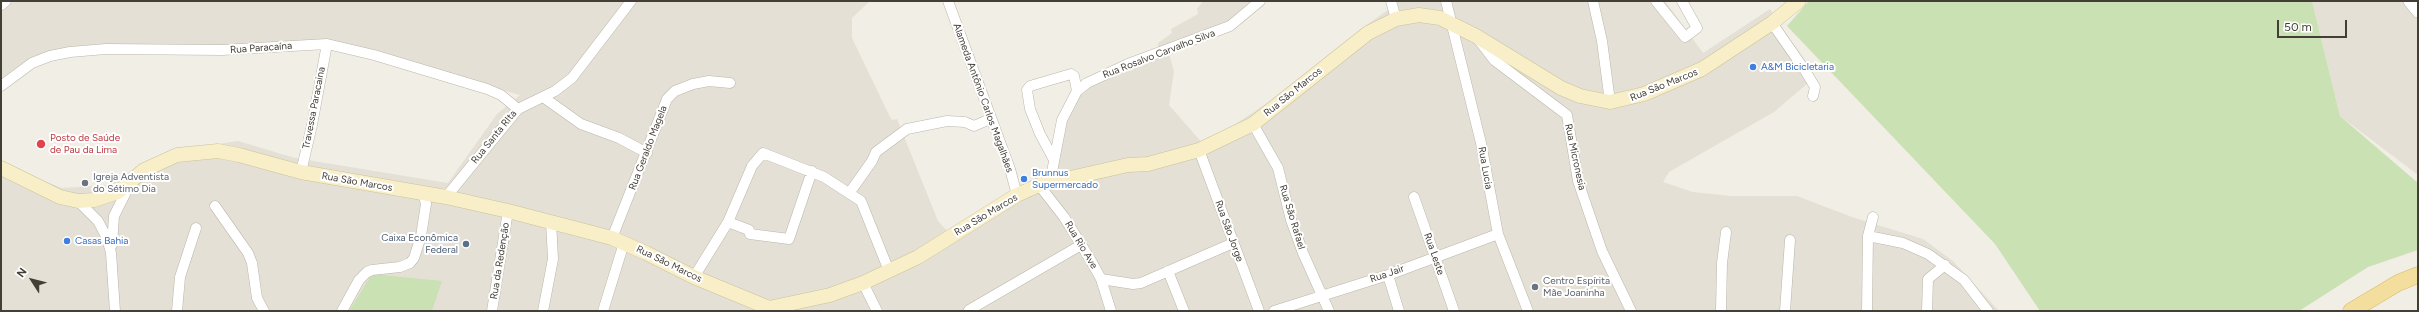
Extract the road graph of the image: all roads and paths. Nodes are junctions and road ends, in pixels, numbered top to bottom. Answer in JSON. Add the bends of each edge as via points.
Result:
{"nodes":[{"id":1,"x":6,"y":1,"type":"edge"},
{"id":2,"x":631,"y":1,"type":"edge"},
{"id":3,"x":948,"y":1,"type":"edge"},
{"id":4,"x":1260,"y":1,"type":"edge"},
{"id":5,"x":1391,"y":1,"type":"edge"},
{"id":6,"x":1446,"y":1,"type":"edge"},
{"id":7,"x":1593,"y":1,"type":"edge"},
{"id":8,"x":1656,"y":1,"type":"edge"},
{"id":9,"x":1682,"y":1,"type":"edge"},
{"id":10,"x":1799,"y":1,"type":"edge"},
{"id":11,"x":2410,"y":1,"type":"edge"},
{"id":12,"x":1,"y":5,"type":"edge"},
{"id":13,"x":2418,"y":11,"type":"edge"},
{"id":14,"x":1396,"y":19,"type":"junction"},
{"id":15,"x":1451,"y":22,"type":"junction"},
{"id":16,"x":1772,"y":23,"type":"junction"},
{"id":17,"x":1476,"y":36,"type":"junction"},
{"id":18,"x":327,"y":44,"type":"junction"},
{"id":19,"x":730,"y":83,"type":"dead end"},
{"id":20,"x":1,"y":86,"type":"edge"},
{"id":21,"x":1077,"y":91,"type":"junction"},
{"id":22,"x":1813,"y":96,"type":"dead end"},
{"id":23,"x":543,"y":98,"type":"junction"},
{"id":24,"x":1610,"y":102,"type":"junction"},
{"id":25,"x":518,"y":108,"type":"junction"},
{"id":26,"x":990,"y":119,"type":"junction"},
{"id":27,"x":1253,"y":124,"type":"junction"},
{"id":28,"x":1199,"y":150,"type":"junction"},
{"id":29,"x":647,"y":153,"type":"junction"},
{"id":30,"x":1054,"y":160,"type":"junction"},
{"id":31,"x":1,"y":168,"type":"edge"},
{"id":32,"x":812,"y":171,"type":"junction"},
{"id":33,"x":301,"y":172,"type":"junction"},
{"id":34,"x":1045,"y":184,"type":"junction"},
{"id":35,"x":125,"y":185,"type":"junction"},
{"id":36,"x":850,"y":192,"type":"junction"},
{"id":37,"x":423,"y":193,"type":"junction"},
{"id":38,"x":1017,"y":195,"type":"junction"},
{"id":39,"x":446,"y":197,"type":"junction"},
{"id":40,"x":1414,"y":197,"type":"dead end"},
{"id":41,"x":78,"y":201,"type":"junction"},
{"id":42,"x":215,"y":206,"type":"dead end"},
{"id":43,"x":508,"y":211,"type":"junction"},
{"id":44,"x":1873,"y":217,"type":"dead end"},
{"id":45,"x":551,"y":221,"type":"junction"},
{"id":46,"x":728,"y":222,"type":"junction"},
{"id":47,"x":196,"y":228,"type":"dead end"},
{"id":48,"x":1726,"y":232,"type":"dead end"},
{"id":49,"x":1498,"y":234,"type":"junction"},
{"id":50,"x":1868,"y":236,"type":"junction"},
{"id":51,"x":618,"y":240,"type":"junction"},
{"id":52,"x":1790,"y":240,"type":"dead end"},
{"id":53,"x":1233,"y":243,"type":"junction"},
{"id":54,"x":1081,"y":245,"type":"junction"},
{"id":55,"x":111,"y":253,"type":"junction"},
{"id":56,"x":1434,"y":257,"type":"junction"},
{"id":57,"x":1944,"y":265,"type":"junction"},
{"id":58,"x":889,"y":271,"type":"junction"},
{"id":59,"x":1168,"y":271,"type":"junction"},
{"id":60,"x":1388,"y":275,"type":"junction"},
{"id":61,"x":2418,"y":275,"type":"edge"},
{"id":62,"x":694,"y":277,"type":"junction"},
{"id":63,"x":1101,"y":279,"type":"junction"},
{"id":64,"x":863,"y":283,"type":"junction"},
{"id":65,"x":1323,"y":295,"type":"junction"},
{"id":66,"x":262,"y":308,"type":"edge"},
{"id":67,"x":769,"y":309,"type":"edge"},
{"id":68,"x":969,"y":310,"type":"dead end"},
{"id":69,"x":114,"y":311,"type":"edge"},
{"id":70,"x":177,"y":311,"type":"edge"},
{"id":71,"x":342,"y":311,"type":"edge"},
{"id":72,"x":492,"y":311,"type":"edge"},
{"id":73,"x":543,"y":311,"type":"edge"},
{"id":74,"x":603,"y":311,"type":"edge"},
{"id":75,"x":877,"y":311,"type":"edge"},
{"id":76,"x":1111,"y":311,"type":"edge"},
{"id":77,"x":1184,"y":311,"type":"edge"},
{"id":78,"x":1259,"y":311,"type":"edge"},
{"id":79,"x":1274,"y":311,"type":"edge"},
{"id":80,"x":1329,"y":311,"type":"edge"},
{"id":81,"x":1398,"y":311,"type":"edge"},
{"id":82,"x":1454,"y":311,"type":"edge"},
{"id":83,"x":1528,"y":311,"type":"edge"},
{"id":84,"x":1631,"y":311,"type":"edge"},
{"id":85,"x":1720,"y":311,"type":"edge"},
{"id":86,"x":1784,"y":311,"type":"edge"},
{"id":87,"x":1867,"y":311,"type":"edge"},
{"id":88,"x":1927,"y":311,"type":"edge"},
{"id":89,"x":1988,"y":311,"type":"edge"},
{"id":90,"x":2351,"y":311,"type":"edge"}],
"edges":[{"from":1,"to":12,"type":"street"},
{"from":2,"to":23,"type":"street","name":"Rua Santa RIta","via":[[572,78]]},
{"from":3,"to":26,"type":"street","name":"Alameda Antônio Carlos Magalhães"},
{"from":4,"to":21,"type":"street","name":"Rua Rosalvo Carvalho Silva","via":[[1230,26],[1128,64],[1087,83]]},
{"from":5,"to":14,"type":"street"},
{"from":6,"to":15,"type":"street","name":"Rua Lucia"},
{"from":7,"to":24,"type":"street","via":[[1602,41]]},
{"from":8,"to":9,"type":"street","via":[[1685,37],[1697,28]]},
{"from":10,"to":16,"type":"main road","name":"Rua São Marcos"},
{"from":11,"to":13,"type":"street"},
{"from":14,"to":15,"type":"main road","name":"Rua São Marcos","via":[[1428,15]]},
{"from":14,"to":27,"type":"main road","name":"Rua São Marcos","via":[[1368,33]]},
{"from":15,"to":17,"type":"main road","name":"Rua São Marcos"},
{"from":15,"to":49,"type":"street","name":"Rua Lucia","via":[[1481,143]]},
{"from":16,"to":22,"type":"street","via":[[1815,87]]},
{"from":16,"to":24,"type":"main road","name":"Rua São Marcos","via":[[1702,69],[1644,94]]},
{"from":17,"to":24,"type":"main road","name":"Rua São Marcos","via":[[1561,88],[1580,96]]},
{"from":17,"to":84,"type":"street","name":"Rua Micronesia","via":[[1494,60],[1567,114],[1578,181],[1602,251]]},
{"from":18,"to":20,"type":"street","name":"Rua Paracaína","via":[[222,50],[106,49],[70,52],[32,63]]},
{"from":18,"to":25,"type":"street","name":"Rua Paracaína","via":[[374,55],[487,89],[501,95]]},
{"from":18,"to":33,"type":"street","name":"Travessa Paracaina"},
{"from":19,"to":29,"type":"street","name":"Rua Geraldo Magela","via":[[709,81],[693,84],[671,94],[663,105]]},
{"from":21,"to":30,"type":"street","name":"Rua Rosalvo Carvalho Silva","via":[[1062,120]]},
{"from":21,"to":30,"type":"street","via":[[1074,76],[1071,74],[1030,86],[1026,90],[1040,134]]},
{"from":23,"to":25,"type":"street","name":"Rua Santa RIta"},
{"from":23,"to":29,"type":"street","via":[[581,124],[619,138]]},
{"from":25,"to":39,"type":"street","name":"Rua Santa RIta"},
{"from":26,"to":36,"type":"street","via":[[974,126],[965,122],[947,121],[907,129],[878,150]]},
{"from":26,"to":38,"type":"street","name":"Alameda Antônio Carlos Magalhães","via":[[1010,169]]},
{"from":27,"to":28,"type":"main road","name":"Rua São Marcos"},
{"from":27,"to":65,"type":"street","name":"Rua São Rafael","via":[[1278,168],[1291,220]]},
{"from":28,"to":34,"type":"main road","name":"Rua São Marcos","via":[[1148,164],[1128,165]]},
{"from":28,"to":53,"type":"street","name":"Rua São Jorge"},
{"from":29,"to":51,"type":"street","name":"Rua Geraldo Magela"},
{"from":30,"to":34,"type":"street","name":"Rua Rosalvo Carvalho Silva"},
{"from":31,"to":41,"type":"main road","name":"Rua São Marcos","via":[[60,197]]},
{"from":32,"to":36,"type":"street"},
{"from":32,"to":46,"type":"street","via":[[763,153],[752,166]]},
{"from":32,"to":46,"type":"street","via":[[789,239],[750,234],[749,230]]},
{"from":33,"to":35,"type":"main road","name":"Rua São Marcos","via":[[218,151],[193,152],[144,170]]},
{"from":33,"to":37,"type":"main road","name":"Rua São Marcos"},
{"from":34,"to":38,"type":"main road","name":"Rua São Marcos"},
{"from":34,"to":54,"type":"street","name":"Rua Rio Ave"},
{"from":35,"to":41,"type":"main road","name":"Rua São Marcos","via":[[118,192],[105,198]]},
{"from":35,"to":55,"type":"street","via":[[126,192],[114,216]]},
{"from":36,"to":58,"type":"street","via":[[861,201]]},
{"from":37,"to":39,"type":"main road","name":"Rua São Marcos"},
{"from":37,"to":71,"type":"street","via":[[426,204],[421,236],[414,258],[410,263],[400,267],[366,272]]},
{"from":38,"to":58,"type":"main road","name":"Rua São Marcos","via":[[918,257]]},
{"from":39,"to":43,"type":"main road","name":"Rua São Marcos"},
{"from":40,"to":56,"type":"street","name":"Rua Leste"},
{"from":41,"to":55,"type":"street","via":[[101,225]]},
{"from":42,"to":66,"type":"street","via":[[248,253]]},
{"from":43,"to":45,"type":"main road","name":"Rua São Marcos"},
{"from":43,"to":72,"type":"street","name":"Rua da Redenção"},
{"from":44,"to":50,"type":"street"},
{"from":45,"to":51,"type":"main road","name":"Rua São Marcos"},
{"from":45,"to":73,"type":"street","via":[[553,259]]},
{"from":46,"to":62,"type":"street"},
{"from":47,"to":70,"type":"street","via":[[180,277]]},
{"from":48,"to":85,"type":"street"},
{"from":49,"to":56,"type":"street","name":"Rua Jair"},
{"from":49,"to":83,"type":"street","name":"Rua Lucia"},
{"from":50,"to":57,"type":"street","via":[[1917,248]]},
{"from":50,"to":87,"type":"street"},
{"from":51,"to":62,"type":"main road","name":"Rua São Marcos"},
{"from":51,"to":74,"type":"street","name":"Rua Geraldo Magela"},
{"from":52,"to":86,"type":"street"},
{"from":53,"to":59,"type":"street"},
{"from":53,"to":78,"type":"street","name":"Rua São Jorge"},
{"from":54,"to":63,"type":"street","name":"Rua Rio Ave"},
{"from":54,"to":68,"type":"street"},
{"from":55,"to":69,"type":"street"},
{"from":56,"to":60,"type":"street","name":"Rua Jair"},
{"from":56,"to":82,"type":"street","name":"Rua Leste"},
{"from":57,"to":88,"type":"street","via":[[1928,279]]},
{"from":57,"to":89,"type":"street","via":[[1964,280]]},
{"from":58,"to":64,"type":"main road","name":"Rua São Marcos"},
{"from":59,"to":63,"type":"street","via":[[1133,284]]},
{"from":59,"to":77,"type":"street"},
{"from":60,"to":65,"type":"street","name":"Rua Jair"},
{"from":60,"to":81,"type":"street"},
{"from":61,"to":90,"type":"main road","via":[[2398,283]]},
{"from":62,"to":67,"type":"main road","name":"Rua São Marcos"},
{"from":63,"to":76,"type":"street","name":"Rua Rio Ave"},
{"from":64,"to":67,"type":"main road","name":"Rua São Marcos"},
{"from":64,"to":75,"type":"street"},
{"from":65,"to":79,"type":"street","name":"Rua Jair"},
{"from":65,"to":80,"type":"street","name":"Rua São Rafael"}]}
